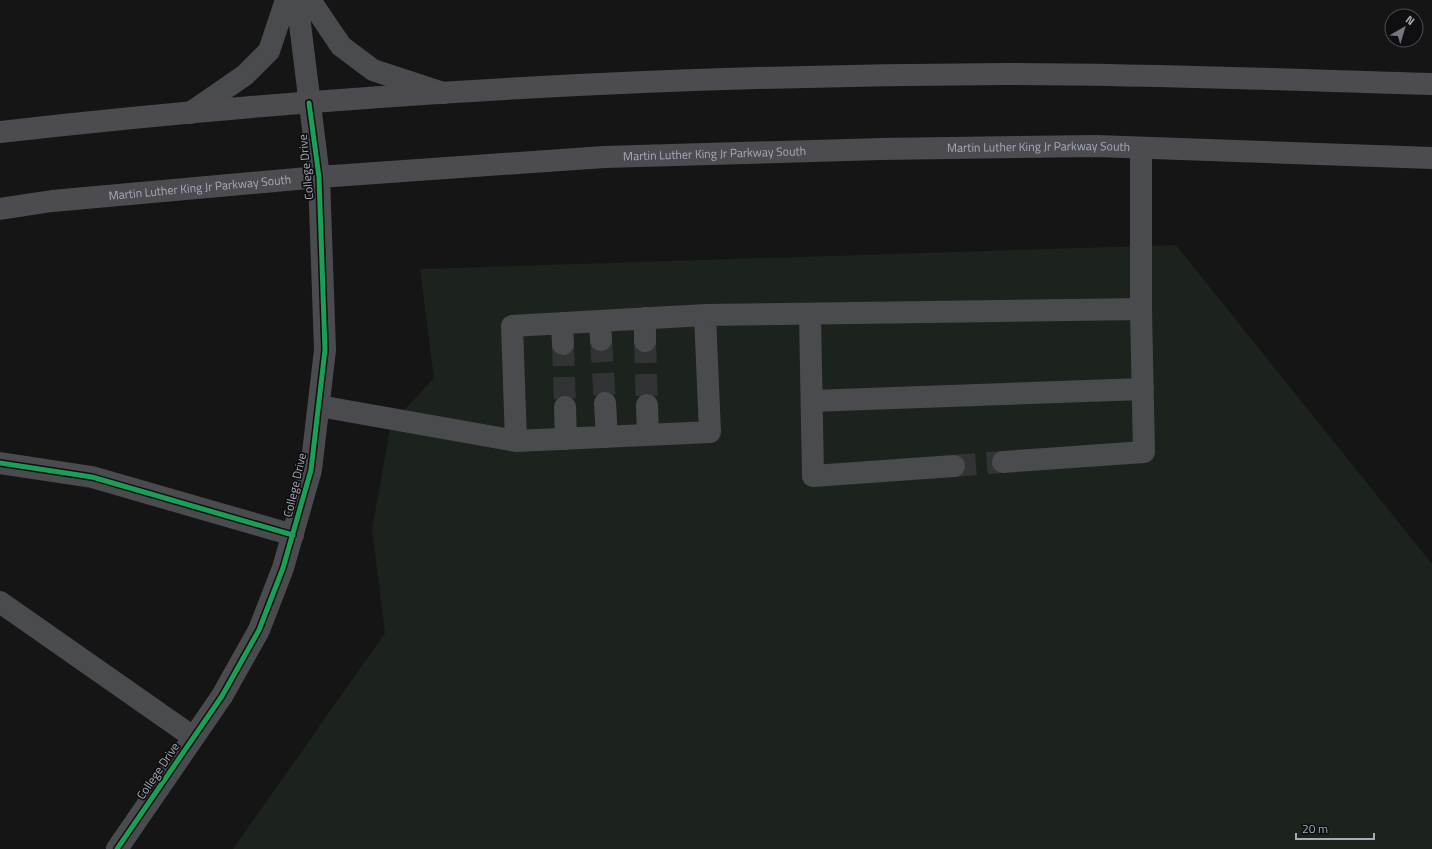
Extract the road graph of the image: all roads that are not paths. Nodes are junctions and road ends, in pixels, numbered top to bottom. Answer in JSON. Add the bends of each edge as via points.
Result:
{"nodes":[{"id":1,"x":286,"y":0,"type":"edge"},
{"id":2,"x":297,"y":0,"type":"edge"},
{"id":3,"x":310,"y":0,"type":"edge"},
{"id":4,"x":1432,"y":84,"type":"edge"},
{"id":5,"x":444,"y":93,"type":"junction"},
{"id":6,"x":309,"y":103,"type":"junction"},
{"id":7,"x":190,"y":113,"type":"junction"},
{"id":8,"x":0,"y":132,"type":"edge"},
{"id":9,"x":1141,"y":148,"type":"junction"},
{"id":10,"x":1432,"y":158,"type":"edge"},
{"id":11,"x":319,"y":177,"type":"junction"},
{"id":12,"x":0,"y":209,"type":"edge"},
{"id":13,"x":1141,"y":309,"type":"junction"},
{"id":14,"x":705,"y":315,"type":"junction"},
{"id":15,"x":810,"y":315,"type":"junction"},
{"id":16,"x":645,"y":318,"type":"junction"},
{"id":17,"x":645,"y":341,"type":"tunnel mouth"},
{"id":18,"x":1143,"y":389,"type":"junction"},
{"id":19,"x":812,"y":401,"type":"junction"},
{"id":20,"x":605,"y":403,"type":"tunnel mouth"},
{"id":21,"x":647,"y":405,"type":"tunnel mouth"},
{"id":22,"x":319,"y":406,"type":"junction"},
{"id":23,"x":565,"y":407,"type":"tunnel mouth"},
{"id":24,"x":648,"y":435,"type":"junction"},
{"id":25,"x":607,"y":437,"type":"junction"},
{"id":26,"x":566,"y":439,"type":"junction"},
{"id":27,"x":516,"y":441,"type":"junction"},
{"id":28,"x":1003,"y":462,"type":"tunnel mouth"},
{"id":29,"x":0,"y":463,"type":"edge"},
{"id":30,"x":954,"y":466,"type":"tunnel mouth"},
{"id":31,"x":293,"y":535,"type":"junction"},
{"id":32,"x":0,"y":602,"type":"edge"},
{"id":33,"x":193,"y":737,"type":"junction"},
{"id":34,"x":117,"y":849,"type":"edge"}],
"edges":[{"from":1,"to":7,"type":"street","via":[[268,51],[245,75]]},
{"from":2,"to":6,"type":"street","name":"College Drive"},
{"from":3,"to":5,"type":"street","via":[[341,46],[373,70]]},
{"from":4,"to":5,"type":"highway","via":[[1006,74],[700,80]]},
{"from":5,"to":6,"type":"highway"},
{"from":6,"to":7,"type":"highway"},
{"from":6,"to":11,"type":"street","name":"College Drive"},
{"from":7,"to":8,"type":"highway"},
{"from":9,"to":10,"type":"highway","name":"Martin Luther King Jr Parkway South"},
{"from":9,"to":11,"type":"highway","name":"Martin Luther King Jr Parkway South","via":[[1096,146],[904,149],[604,157]]},
{"from":9,"to":13,"type":"street"},
{"from":11,"to":12,"type":"highway","name":"Martin Luther King Jr Parkway South"},
{"from":11,"to":22,"type":"street","name":"College Drive","via":[[324,350]]},
{"from":13,"to":15,"type":"street"},
{"from":13,"to":18,"type":"street"},
{"from":14,"to":15,"type":"street"},
{"from":14,"to":16,"type":"street"},
{"from":14,"to":24,"type":"street","via":[[710,432]]},
{"from":15,"to":19,"type":"street"},
{"from":16,"to":17,"type":"street"},
{"from":16,"to":27,"type":"street","via":[[601,331],[563,333],[512,326]]},
{"from":18,"to":19,"type":"street"},
{"from":18,"to":28,"type":"street","via":[[1144,452]]},
{"from":19,"to":30,"type":"street","via":[[813,476]]},
{"from":20,"to":25,"type":"street"},
{"from":21,"to":24,"type":"street"},
{"from":22,"to":27,"type":"street"},
{"from":22,"to":31,"type":"street","name":"College Drive","via":[[311,470]]},
{"from":23,"to":26,"type":"street"},
{"from":24,"to":25,"type":"street"},
{"from":25,"to":26,"type":"street"},
{"from":26,"to":27,"type":"street"},
{"from":29,"to":31,"type":"street","via":[[92,477]]},
{"from":31,"to":33,"type":"street","name":"College Drive","via":[[284,568],[258,630],[222,696]]},
{"from":32,"to":33,"type":"street"},
{"from":33,"to":34,"type":"street","name":"College Drive"}]}
